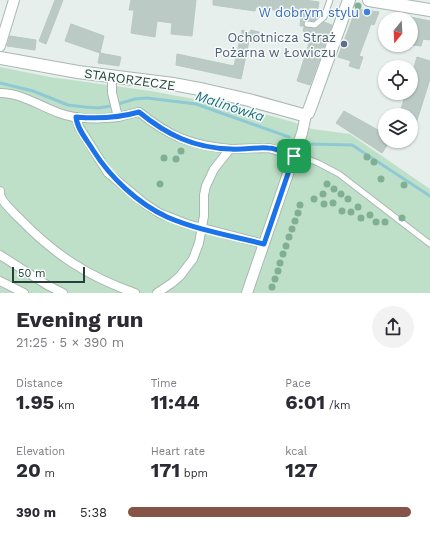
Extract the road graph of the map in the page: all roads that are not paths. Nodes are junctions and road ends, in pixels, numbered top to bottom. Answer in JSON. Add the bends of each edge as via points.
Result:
{"nodes":[{"id":1,"x":14,"y":0,"type":"edge"},
{"id":2,"x":330,"y":0,"type":"edge"},
{"id":3,"x":349,"y":0,"type":"edge"},
{"id":4,"x":369,"y":0,"type":"edge"},
{"id":5,"x":430,"y":10,"type":"edge"},
{"id":6,"x":307,"y":24,"type":"dead end"},
{"id":7,"x":0,"y":46,"type":"edge"},
{"id":8,"x":0,"y":58,"type":"edge"},
{"id":9,"x":112,"y":84,"type":"dead end"},
{"id":10,"x":0,"y":93,"type":"edge"},
{"id":11,"x":116,"y":109,"type":"junction"},
{"id":12,"x":306,"y":114,"type":"junction"},
{"id":13,"x":76,"y":117,"type":"junction"},
{"id":14,"x":230,"y":149,"type":"junction"},
{"id":15,"x":295,"y":152,"type":"junction"},
{"id":16,"x":0,"y":196,"type":"edge"},
{"id":17,"x":202,"y":228,"type":"junction"},
{"id":18,"x":264,"y":244,"type":"junction"},
{"id":19,"x":430,"y":244,"type":"edge"},
{"id":20,"x":0,"y":256,"type":"edge"},
{"id":21,"x":0,"y":281,"type":"edge"},
{"id":22,"x":24,"y":293,"type":"edge"},
{"id":23,"x":63,"y":293,"type":"edge"},
{"id":24,"x":135,"y":293,"type":"edge"},
{"id":25,"x":157,"y":293,"type":"edge"},
{"id":26,"x":247,"y":293,"type":"edge"}],
"edges":[{"from":1,"to":7,"type":"street"},
{"from":2,"to":6,"type":"lane","via":[[324,16],[315,25]]},
{"from":3,"to":12,"type":"street"},
{"from":4,"to":5,"type":"street"},
{"from":8,"to":12,"type":"street","name":"STARORZECZE","via":[[206,90]]},
{"from":9,"to":11,"type":"street"},
{"from":10,"to":13,"type":"street","via":[[10,93],[61,114]]},
{"from":11,"to":13,"type":"street","via":[[104,118]]},
{"from":11,"to":14,"type":"street","via":[[139,112],[154,125],[189,142]]},
{"from":12,"to":15,"type":"street"},
{"from":13,"to":17,"type":"street","via":[[79,127],[102,164],[126,188],[159,213]]},
{"from":14,"to":15,"type":"street","via":[[269,148]]},
{"from":14,"to":17,"type":"street","via":[[214,169],[206,186]]},
{"from":15,"to":18,"type":"street"},
{"from":15,"to":19,"type":"lane","via":[[339,174]]},
{"from":16,"to":24,"type":"street","via":[[38,238],[64,258],[99,279]]},
{"from":17,"to":18,"type":"street"},
{"from":17,"to":25,"type":"street","via":[[193,259],[180,276]]},
{"from":18,"to":26,"type":"street"},
{"from":20,"to":23,"type":"street"},
{"from":21,"to":22,"type":"street"}]}
